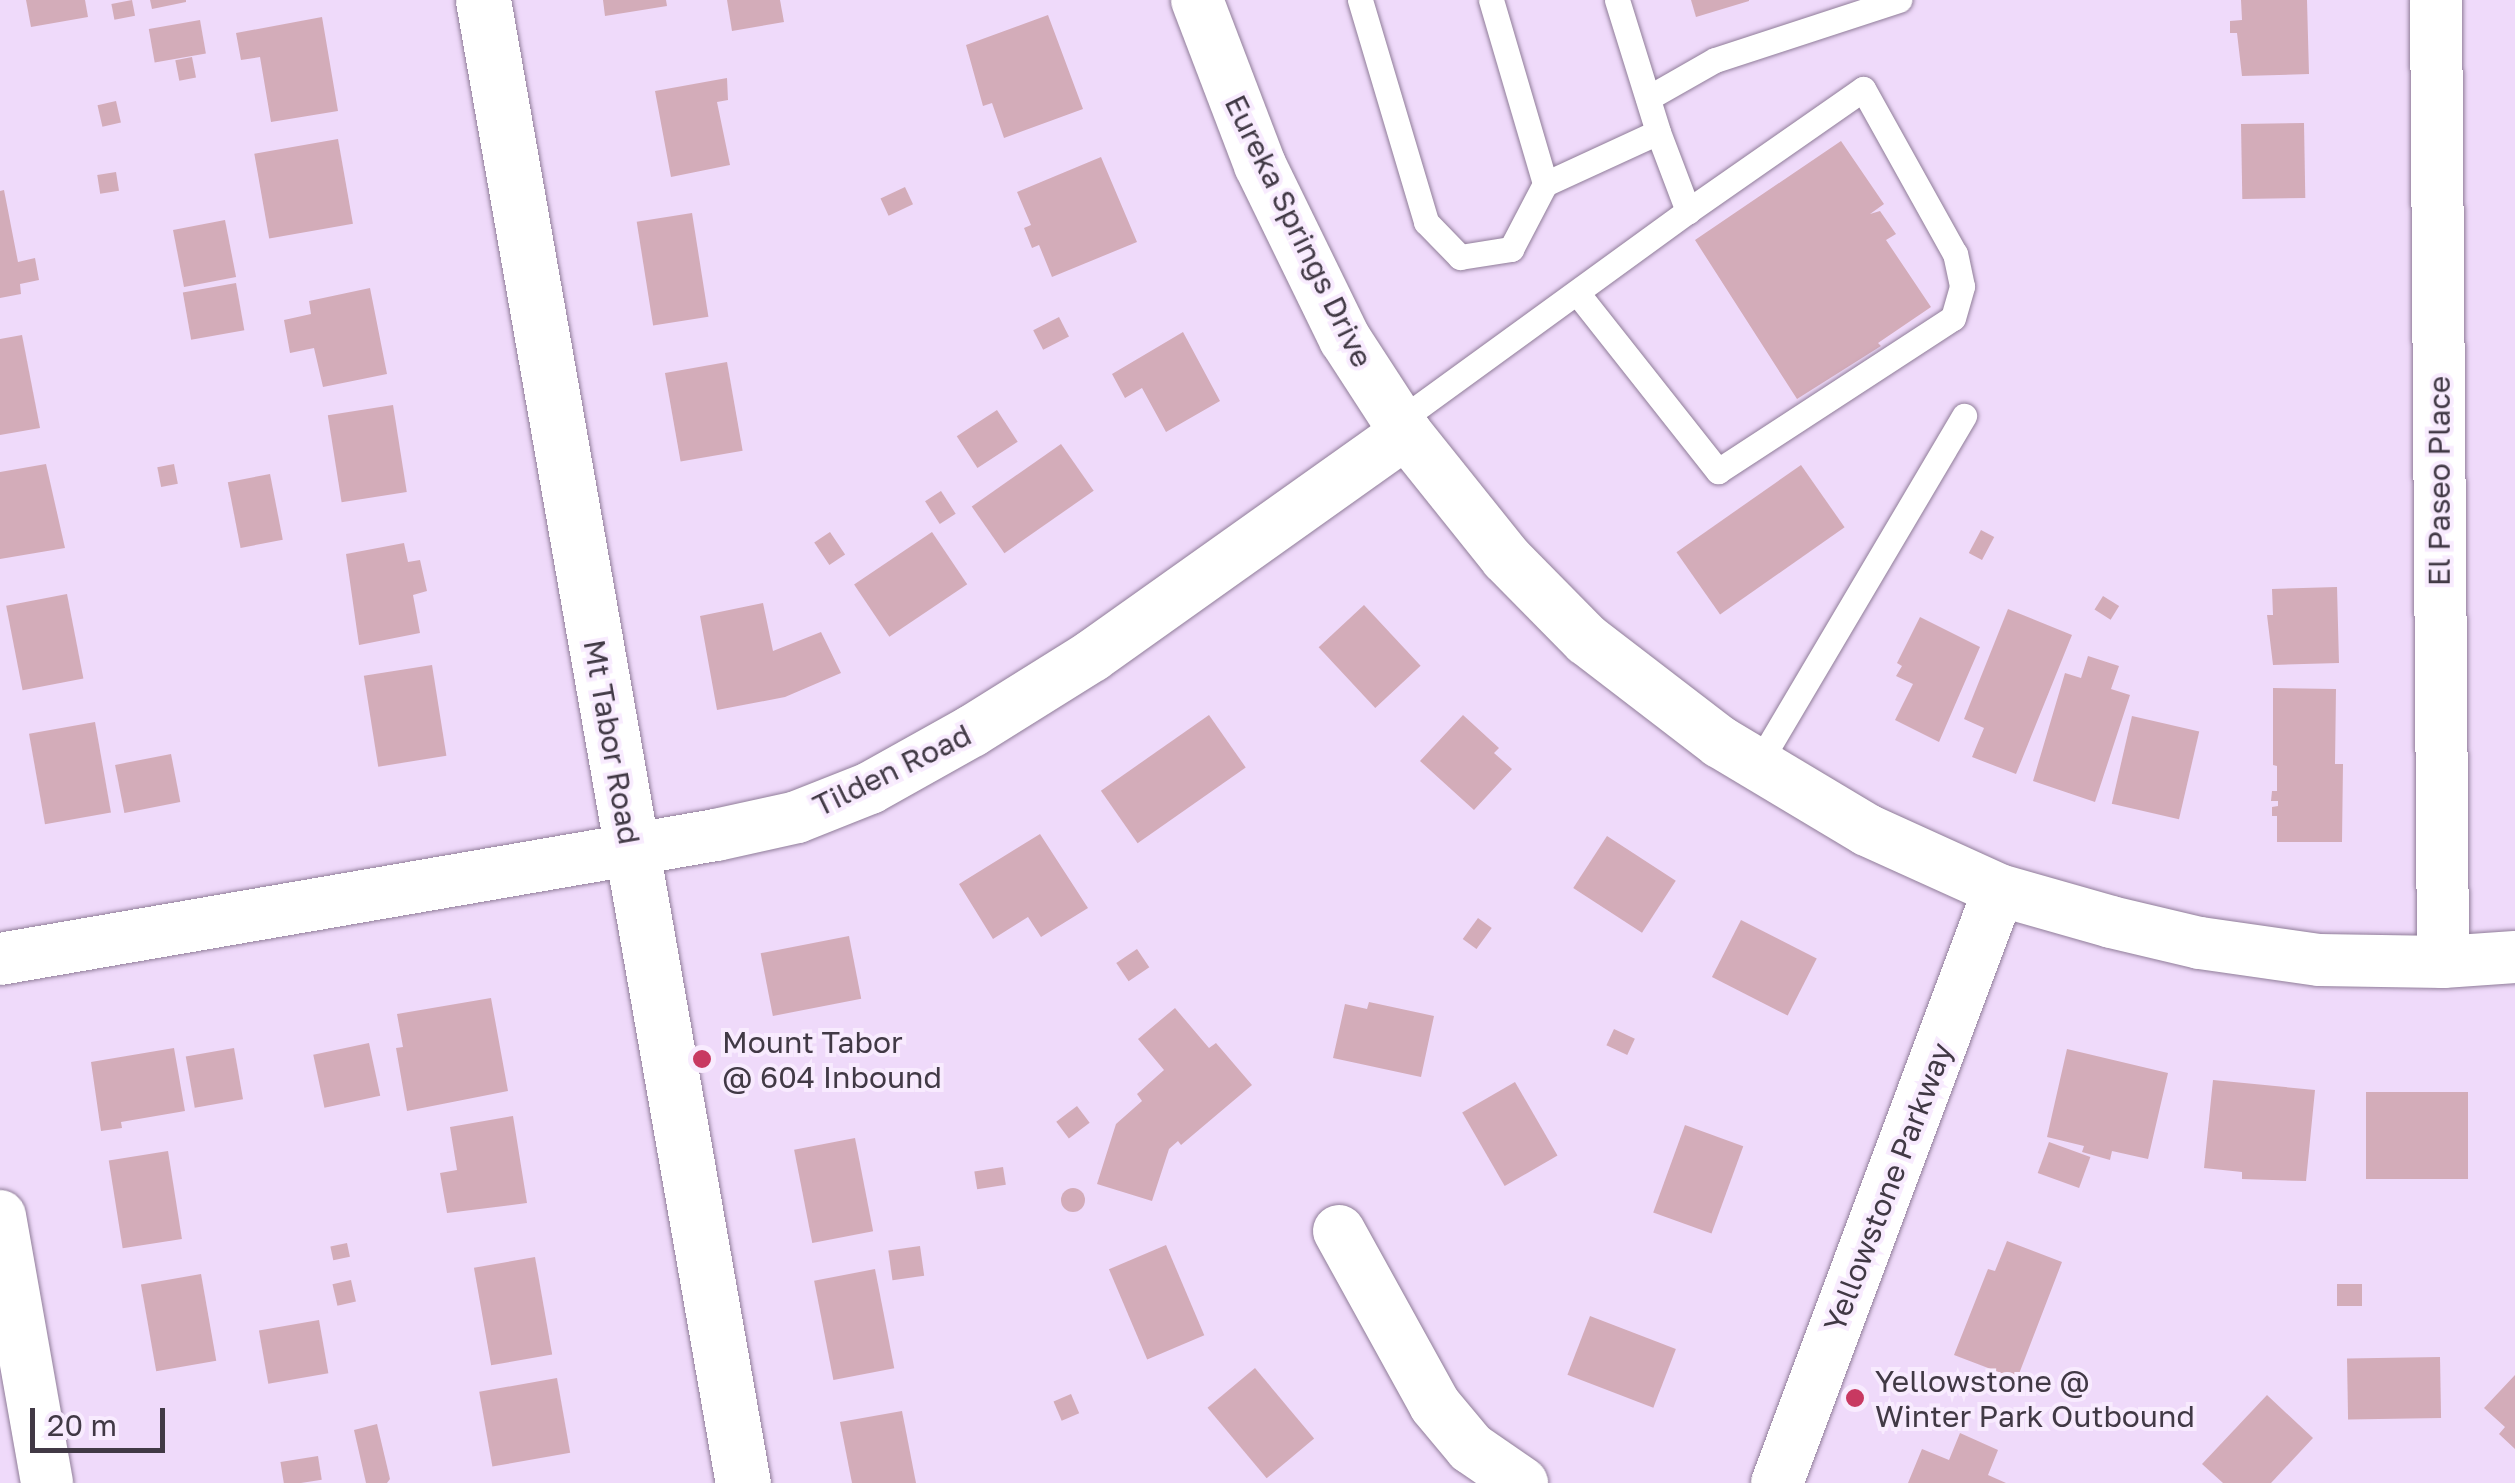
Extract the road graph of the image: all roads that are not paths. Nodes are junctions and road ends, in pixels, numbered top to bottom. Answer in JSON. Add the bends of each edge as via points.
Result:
{"nodes":[{"id":1,"x":483,"y":0,"type":"edge"},
{"id":2,"x":1197,"y":0,"type":"edge"},
{"id":3,"x":1360,"y":0,"type":"edge"},
{"id":4,"x":1491,"y":0,"type":"edge"},
{"id":5,"x":1618,"y":0,"type":"edge"},
{"id":6,"x":1900,"y":0,"type":"edge"},
{"id":7,"x":2436,"y":0,"type":"edge"},
{"id":8,"x":1648,"y":98,"type":"junction"},
{"id":9,"x":1658,"y":132,"type":"junction"},
{"id":10,"x":1546,"y":184,"type":"junction"},
{"id":11,"x":1688,"y":211,"type":"junction"},
{"id":12,"x":1578,"y":294,"type":"junction"},
{"id":13,"x":1964,"y":416,"type":"dead end"},
{"id":14,"x":1402,"y":427,"type":"junction"},
{"id":15,"x":1756,"y":766,"type":"junction"},
{"id":16,"x":631,"y":847,"type":"junction"},
{"id":17,"x":1999,"y":890,"type":"junction"},
{"id":18,"x":2515,"y":956,"type":"edge"},
{"id":19,"x":0,"y":959,"type":"edge"},
{"id":20,"x":2443,"y":962,"type":"junction"},
{"id":21,"x":0,"y":1216,"type":"edge"},
{"id":22,"x":1339,"y":1231,"type":"dead end"},
{"id":23,"x":11,"y":1336,"type":"edge"},
{"id":24,"x":47,"y":1483,"type":"edge"},
{"id":25,"x":742,"y":1483,"type":"edge"},
{"id":26,"x":1522,"y":1483,"type":"edge"},
{"id":27,"x":1777,"y":1483,"type":"edge"}],
"edges":[{"from":1,"to":16,"type":"street","name":"Mt Tabor Road"},
{"from":2,"to":14,"type":"street","name":"Eureka Springs Drive","via":[[1260,165],[1345,339]]},
{"from":3,"to":10,"type":"lane","via":[[1426,222],[1460,257],[1511,250]]},
{"from":4,"to":10,"type":"lane"},
{"from":5,"to":8,"type":"lane"},
{"from":6,"to":8,"type":"lane","via":[[1715,60]]},
{"from":7,"to":20,"type":"street","name":"El Paseo Place"},
{"from":8,"to":9,"type":"lane"},
{"from":9,"to":10,"type":"lane"},
{"from":9,"to":11,"type":"lane"},
{"from":11,"to":12,"type":"lane"},
{"from":11,"to":12,"type":"lane","via":[[1863,89],[1954,254],[1962,286],[1952,318],[1718,471]]},
{"from":12,"to":14,"type":"lane"},
{"from":13,"to":15,"type":"lane"},
{"from":14,"to":15,"type":"street","name":"Eureka Springs Drive","via":[[1506,558],[1587,640]]},
{"from":14,"to":16,"type":"street","name":"Tilden Road","via":[[1092,656],[870,788],[797,817]]},
{"from":15,"to":17,"type":"street","name":"Eureka Springs Drive","via":[[1867,830]]},
{"from":16,"to":19,"type":"street","name":"Tilden Road"},
{"from":16,"to":25,"type":"street","name":"Mt Tabor Road"},
{"from":17,"to":20,"type":"street","name":"Eureka Springs Drive","via":[[2260,954]]},
{"from":17,"to":27,"type":"street","name":"Yellowstone Parkway"},
{"from":18,"to":20,"type":"street","name":"Eureka Springs Drive"},
{"from":21,"to":23,"type":"street"},
{"from":22,"to":26,"type":"street","via":[[1435,1405],[1471,1448]]},
{"from":23,"to":24,"type":"street"}]}
